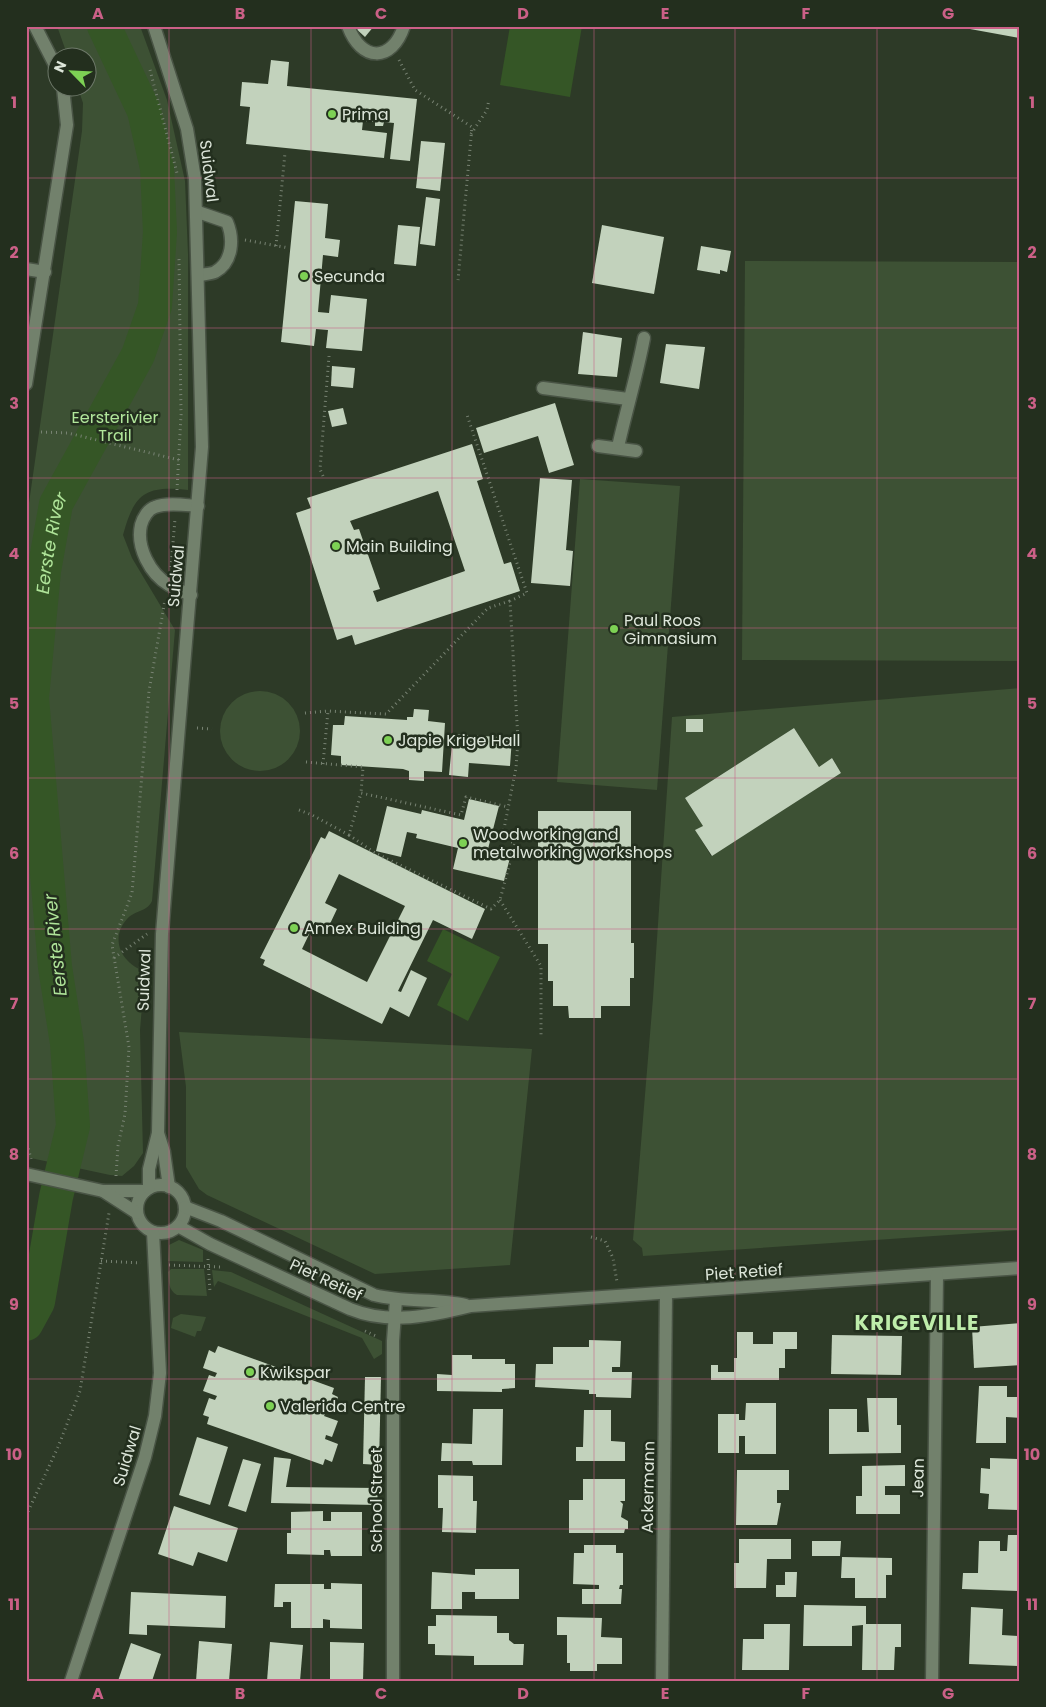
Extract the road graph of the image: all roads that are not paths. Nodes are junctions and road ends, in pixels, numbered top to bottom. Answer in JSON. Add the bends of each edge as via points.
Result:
{"nodes":[{"id":1,"x":35,"y":26,"type":"edge"},
{"id":2,"x":154,"y":26,"type":"edge"},
{"id":3,"x":348,"y":26,"type":"edge"},
{"id":4,"x":404,"y":26,"type":"edge"},
{"id":5,"x":48,"y":51,"type":"edge"},
{"id":6,"x":64,"y":98,"type":"edge"},
{"id":7,"x":198,"y":212,"type":"junction"},
{"id":8,"x":26,"y":269,"type":"edge"},
{"id":9,"x":45,"y":272,"type":"junction"},
{"id":10,"x":199,"y":275,"type":"junction"},
{"id":11,"x":644,"y":338,"type":"dead end"},
{"id":12,"x":26,"y":384,"type":"edge"},
{"id":13,"x":543,"y":388,"type":"dead end"},
{"id":14,"x":628,"y":399,"type":"junction"},
{"id":15,"x":598,"y":446,"type":"dead end"},
{"id":16,"x":618,"y":447,"type":"junction"},
{"id":17,"x":636,"y":451,"type":"dead end"},
{"id":18,"x":198,"y":506,"type":"junction"},
{"id":19,"x":191,"y":595,"type":"junction"},
{"id":20,"x":158,"y":1133,"type":"junction"},
{"id":21,"x":31,"y":1172,"type":"edge"},
{"id":22,"x":169,"y":1187,"type":"junction"},
{"id":23,"x":147,"y":1190,"type":"junction"},
{"id":24,"x":103,"y":1191,"type":"junction"},
{"id":25,"x":184,"y":1207,"type":"junction"},
{"id":26,"x":137,"y":1213,"type":"junction"},
{"id":27,"x":178,"y":1226,"type":"junction"},
{"id":28,"x":153,"y":1232,"type":"junction"},
{"id":29,"x":1020,"y":1268,"type":"edge"},
{"id":30,"x":937,"y":1275,"type":"junction"},
{"id":31,"x":666,"y":1294,"type":"junction"},
{"id":32,"x":396,"y":1300,"type":"junction"},
{"id":33,"x":471,"y":1306,"type":"junction"},
{"id":34,"x":394,"y":1318,"type":"junction"},
{"id":35,"x":71,"y":1681,"type":"edge"},
{"id":36,"x":393,"y":1681,"type":"edge"},
{"id":37,"x":662,"y":1681,"type":"edge"},
{"id":38,"x":932,"y":1681,"type":"edge"}],
"edges":[{"from":1,"to":5,"type":"street"},
{"from":2,"to":7,"type":"street","name":"Suidwal","via":[[192,149]]},
{"from":3,"to":4,"type":"street","via":[[352,38],[370,54],[382,54],[401,36]]},
{"from":6,"to":9,"type":"street","via":[[67,125]]},
{"from":7,"to":10,"type":"street","name":"Suidwal"},
{"from":7,"to":10,"type":"street","via":[[227,222],[232,234],[228,258],[215,272]]},
{"from":8,"to":9,"type":"street"},
{"from":9,"to":12,"type":"street"},
{"from":10,"to":18,"type":"street","name":"Suidwal","via":[[202,447]]},
{"from":11,"to":14,"type":"street","via":[[639,368]]},
{"from":13,"to":14,"type":"street"},
{"from":14,"to":16,"type":"street"},
{"from":15,"to":16,"type":"street"},
{"from":16,"to":17,"type":"street"},
{"from":18,"to":19,"type":"street","name":"Suidwal"},
{"from":18,"to":19,"type":"street","via":[[154,507],[147,512],[139,537],[150,565],[168,585]]},
{"from":19,"to":20,"type":"street","name":"Suidwal","via":[[162,934]]},
{"from":20,"to":22,"type":"street","name":"Suidwal"},
{"from":20,"to":23,"type":"street","name":"Suidwal"},
{"from":21,"to":24,"type":"street"},
{"from":22,"to":23,"type":"street","via":[[162,1185]]},
{"from":22,"to":25,"type":"street","via":[[180,1194]]},
{"from":23,"to":24,"type":"street"},
{"from":23,"to":26,"type":"street","via":[[140,1198]]},
{"from":24,"to":26,"type":"street"},
{"from":25,"to":27,"type":"street"},
{"from":25,"to":32,"type":"street","name":"Piet Retief","via":[[221,1220],[366,1291]]},
{"from":26,"to":28,"type":"street","via":[[140,1221]]},
{"from":27,"to":28,"type":"street","via":[[162,1233]]},
{"from":27,"to":34,"type":"street","name":"Piet Retief","via":[[350,1309],[374,1317]]},
{"from":28,"to":35,"type":"street","name":"Suidwal","via":[[160,1373],[155,1416],[145,1457]]},
{"from":29,"to":30,"type":"street","name":"Piet Retief"},
{"from":30,"to":31,"type":"street","name":"Piet Retief"},
{"from":30,"to":38,"type":"street","name":"Jean"},
{"from":31,"to":33,"type":"street","name":"Piet Retief"},
{"from":31,"to":37,"type":"street","name":"Ackermann"},
{"from":32,"to":33,"type":"street","name":"Piet Retief"},
{"from":32,"to":34,"type":"street","name":"School Street"},
{"from":33,"to":34,"type":"street","name":"Piet Retief","via":[[436,1314]]},
{"from":34,"to":36,"type":"street","name":"School Street"}]}
